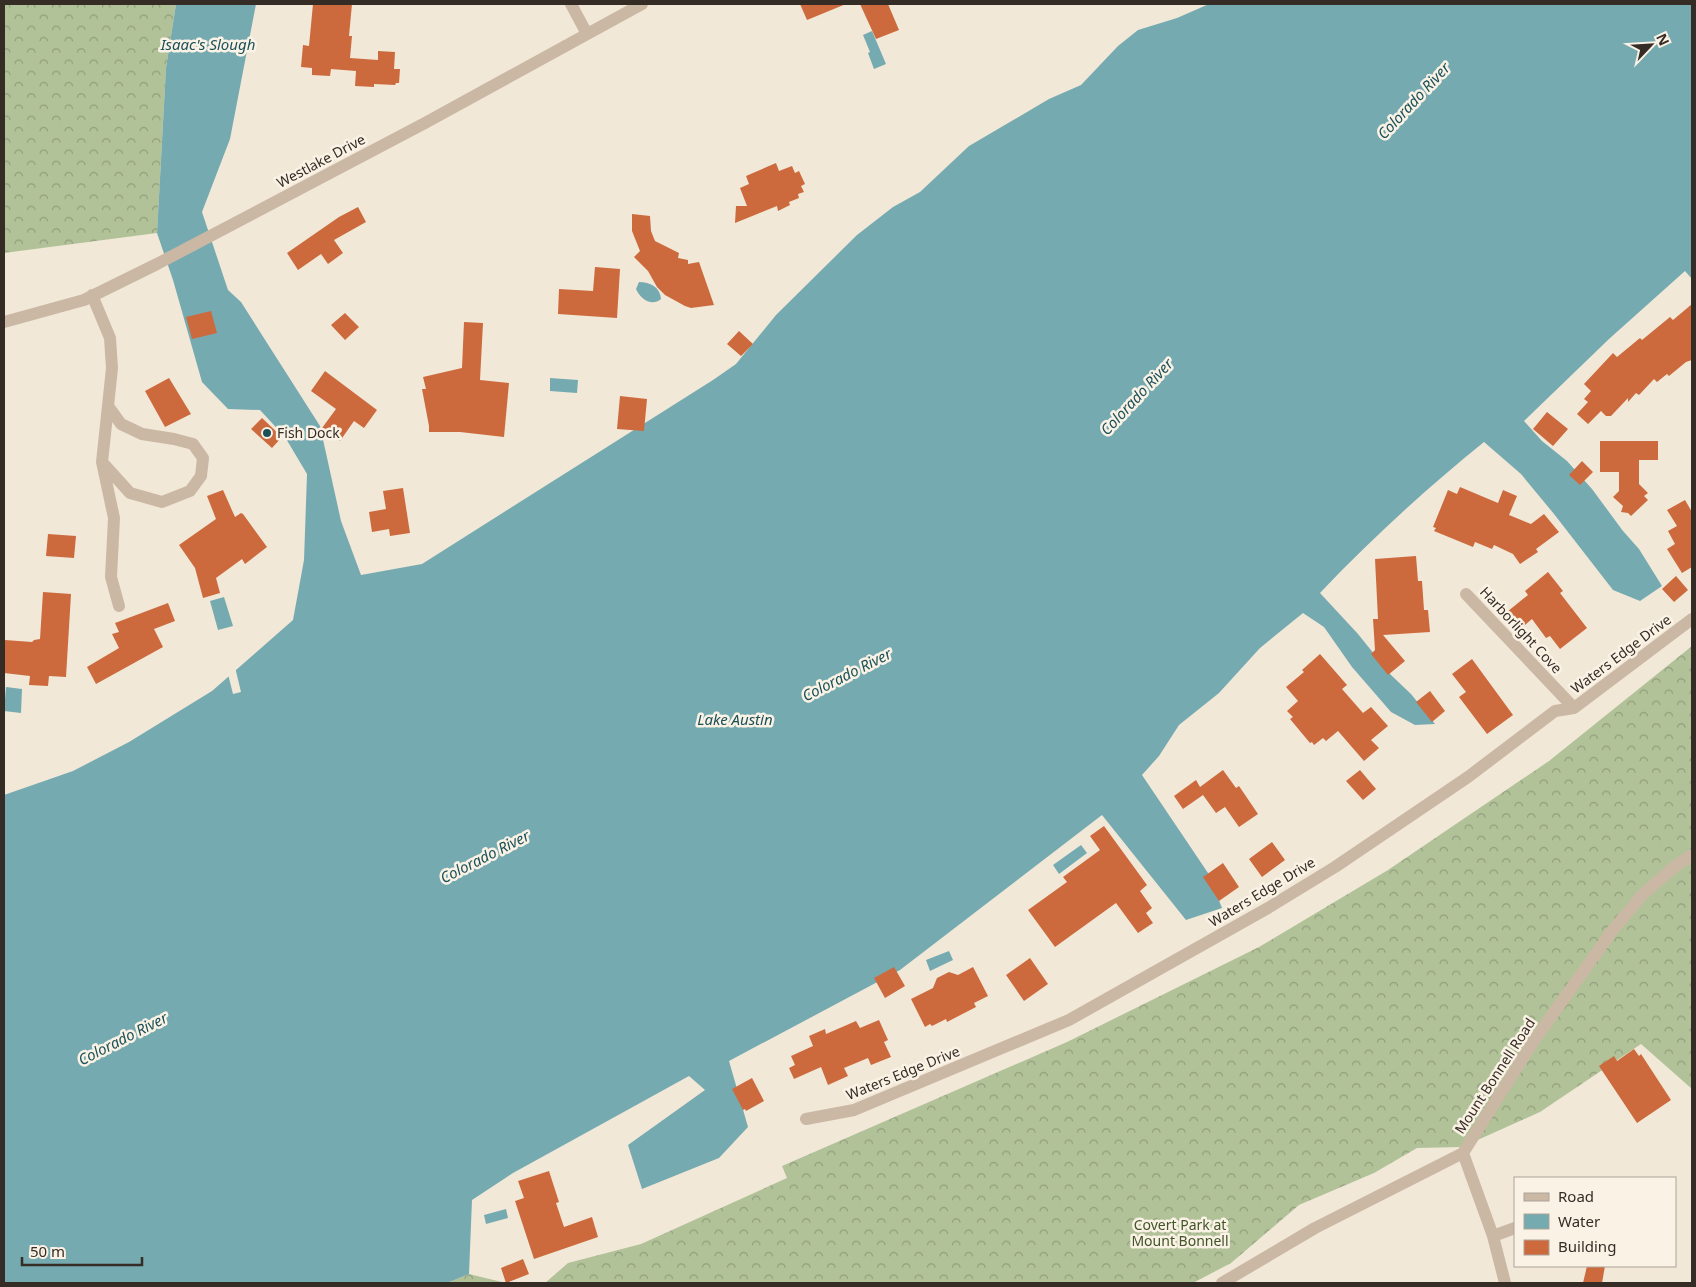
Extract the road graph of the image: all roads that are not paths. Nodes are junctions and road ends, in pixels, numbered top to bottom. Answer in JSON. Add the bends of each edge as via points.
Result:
{"nodes":[{"id":1,"x":571,"y":4,"type":"edge"},
{"id":2,"x":642,"y":4,"type":"edge"},
{"id":3,"x":587,"y":34,"type":"junction"},
{"id":4,"x":92,"y":295,"type":"junction"},
{"id":5,"x":4,"y":322,"type":"edge"},
{"id":6,"x":108,"y":406,"type":"junction"},
{"id":7,"x":102,"y":462,"type":"junction"},
{"id":8,"x":1466,"y":594,"type":"dead end"},
{"id":9,"x":119,"y":606,"type":"dead end"},
{"id":10,"x":1692,"y":619,"type":"edge"},
{"id":11,"x":1574,"y":708,"type":"junction"},
{"id":12,"x":1692,"y":855,"type":"edge"},
{"id":13,"x":806,"y":1119,"type":"dead end"},
{"id":14,"x":1463,"y":1153,"type":"junction"},
{"id":15,"x":1514,"y":1228,"type":"edge"},
{"id":16,"x":1493,"y":1236,"type":"junction"},
{"id":17,"x":1222,"y":1283,"type":"edge"},
{"id":18,"x":1504,"y":1283,"type":"edge"}],
"edges":[{"from":1,"to":3,"type":"street"},
{"from":2,"to":3,"type":"street","name":"Westlake Drive"},
{"from":3,"to":4,"type":"street","name":"Westlake Drive","via":[[241,220]]},
{"from":4,"to":5,"type":"street","name":"Westlake Drive"},
{"from":4,"to":6,"type":"street","via":[[110,338],[112,368]]},
{"from":6,"to":7,"type":"street"},
{"from":6,"to":7,"type":"street","via":[[121,424],[142,434],[193,444],[203,458],[201,476],[190,491],[162,502],[130,493]]},
{"from":7,"to":9,"type":"street","via":[[114,518],[110,577]]},
{"from":8,"to":11,"type":"street","name":"Harborlight Cove"},
{"from":10,"to":11,"type":"street","name":"Waters Edge Drive"},
{"from":11,"to":13,"type":"street","name":"Waters Edge Drive","via":[[1555,711],[1468,777],[1335,867],[1069,1020],[854,1110]]},
{"from":12,"to":14,"type":"street","name":"Mount Bonnell Road","via":[[1643,894],[1612,931],[1533,1042]]},
{"from":14,"to":16,"type":"street"},
{"from":14,"to":17,"type":"street","name":"Mount Bonnell Road","via":[[1315,1228]]},
{"from":15,"to":16,"type":"street"},
{"from":16,"to":18,"type":"street"}]}
